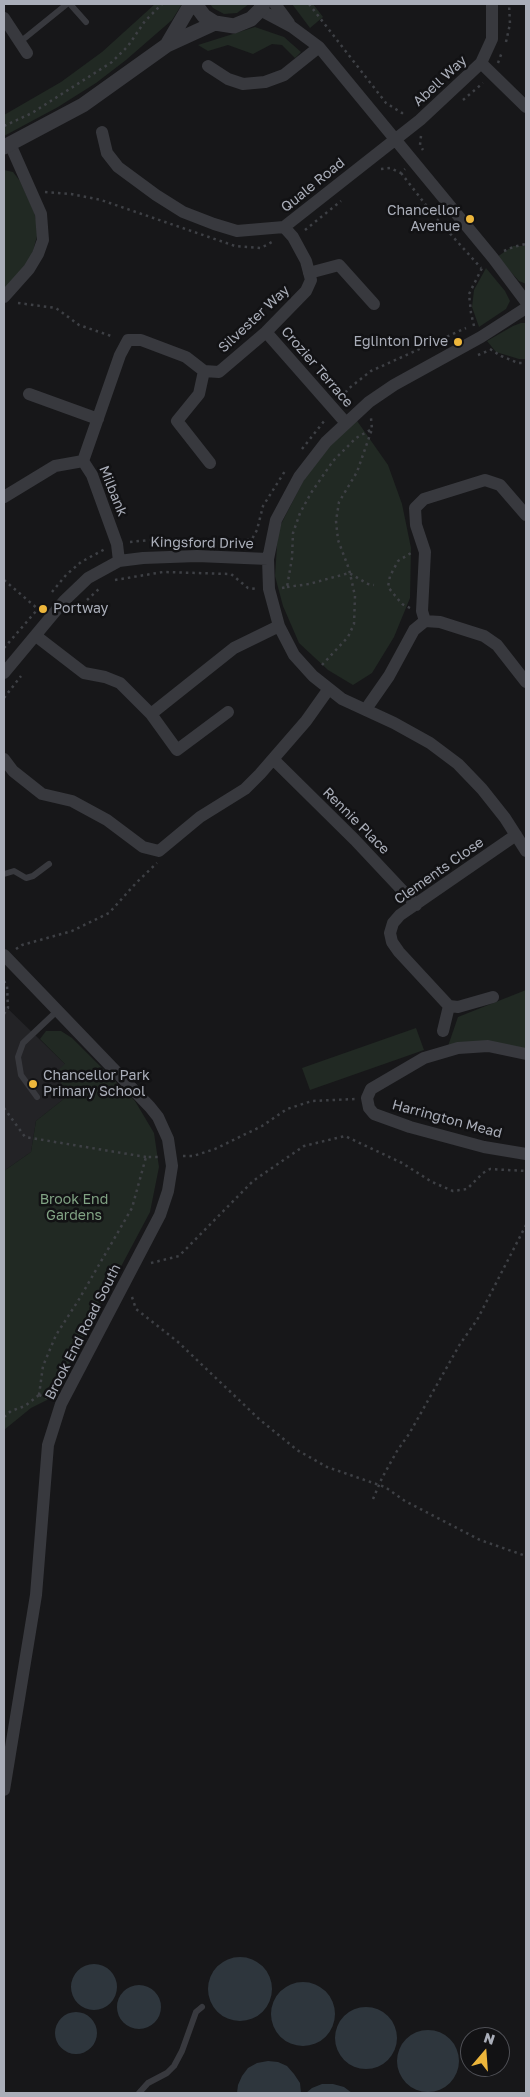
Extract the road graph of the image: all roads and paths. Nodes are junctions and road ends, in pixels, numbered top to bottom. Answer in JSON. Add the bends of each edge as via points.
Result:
{"nodes":[{"id":1,"x":68,"y":4,"type":"edge"},
{"id":2,"x":162,"y":4,"type":"edge"},
{"id":3,"x":191,"y":4,"type":"edge"},
{"id":4,"x":195,"y":4,"type":"edge"},
{"id":5,"x":275,"y":4,"type":"edge"},
{"id":6,"x":309,"y":4,"type":"edge"},
{"id":7,"x":492,"y":4,"type":"edge"},
{"id":8,"x":262,"y":7,"type":"edge"},
{"id":9,"x":4,"y":18,"type":"edge"},
{"id":10,"x":86,"y":22,"type":"dead end"},
{"id":11,"x":215,"y":23,"type":"junction"},
{"id":12,"x":292,"y":27,"type":"junction"},
{"id":13,"x":167,"y":45,"type":"junction"},
{"id":14,"x":319,"y":47,"type":"junction"},
{"id":15,"x":24,"y":48,"type":"joint"},
{"id":16,"x":481,"y":63,"type":"junction"},
{"id":17,"x":208,"y":66,"type":"dead end"},
{"id":18,"x":526,"y":107,"type":"edge"},
{"id":19,"x":412,"y":112,"type":"dead end"},
{"id":20,"x":4,"y":126,"type":"edge"},
{"id":21,"x":102,"y":132,"type":"dead end"},
{"id":22,"x":423,"y":132,"type":"dead end"},
{"id":23,"x":394,"y":139,"type":"junction"},
{"id":24,"x":7,"y":146,"type":"edge"},
{"id":25,"x":424,"y":152,"type":"dead end"},
{"id":26,"x":408,"y":166,"type":"dead end"},
{"id":27,"x":382,"y":169,"type":"dead end"},
{"id":28,"x":401,"y":173,"type":"junction"},
{"id":29,"x":284,"y":227,"type":"junction"},
{"id":30,"x":526,"y":244,"type":"edge"},
{"id":31,"x":492,"y":258,"type":"junction"},
{"id":32,"x":481,"y":268,"type":"junction"},
{"id":33,"x":309,"y":273,"type":"junction"},
{"id":34,"x":4,"y":297,"type":"edge"},
{"id":35,"x":526,"y":302,"type":"edge"},
{"id":36,"x":374,"y":304,"type":"dead end"},
{"id":37,"x":526,"y":308,"type":"edge"},
{"id":38,"x":473,"y":325,"type":"junction"},
{"id":39,"x":266,"y":332,"type":"junction"},
{"id":40,"x":481,"y":338,"type":"junction"},
{"id":41,"x":128,"y":340,"type":"junction"},
{"id":42,"x":490,"y":350,"type":"junction"},
{"id":43,"x":477,"y":356,"type":"dead end"},
{"id":44,"x":526,"y":363,"type":"edge"},
{"id":45,"x":204,"y":371,"type":"junction"},
{"id":46,"x":29,"y":394,"type":"dead end"},
{"id":47,"x":335,"y":411,"type":"junction"},
{"id":48,"x":371,"y":416,"type":"dead end"},
{"id":49,"x":98,"y":419,"type":"junction"},
{"id":50,"x":346,"y":423,"type":"junction"},
{"id":51,"x":372,"y":429,"type":"junction"},
{"id":52,"x":300,"y":452,"type":"dead end"},
{"id":53,"x":83,"y":461,"type":"junction"},
{"id":54,"x":210,"y":463,"type":"dead end"},
{"id":55,"x":289,"y":466,"type":"dead end"},
{"id":56,"x":4,"y":497,"type":"edge"},
{"id":57,"x":526,"y":515,"type":"edge"},
{"id":58,"x":117,"y":544,"type":"junction"},
{"id":59,"x":425,"y":552,"type":"junction"},
{"id":60,"x":268,"y":559,"type":"junction"},
{"id":61,"x":119,"y":561,"type":"junction"},
{"id":62,"x":349,"y":573,"type":"junction"},
{"id":63,"x":4,"y":580,"type":"edge"},
{"id":64,"x":107,"y":582,"type":"dead end"},
{"id":65,"x":374,"y":585,"type":"dead end"},
{"id":66,"x":101,"y":587,"type":"dead end"},
{"id":67,"x":287,"y":587,"type":"junction"},
{"id":68,"x":269,"y":590,"type":"junction"},
{"id":69,"x":49,"y":596,"type":"dead end"},
{"id":70,"x":43,"y":602,"type":"dead end"},
{"id":71,"x":82,"y":604,"type":"dead end"},
{"id":72,"x":38,"y":609,"type":"junction"},
{"id":73,"x":424,"y":616,"type":"junction"},
{"id":74,"x":278,"y":626,"type":"junction"},
{"id":75,"x":36,"y":636,"type":"junction"},
{"id":76,"x":4,"y":648,"type":"edge"},
{"id":77,"x":4,"y":673,"type":"edge"},
{"id":78,"x":22,"y":675,"type":"dead end"},
{"id":79,"x":313,"y":676,"type":"junction"},
{"id":80,"x":526,"y":682,"type":"edge"},
{"id":81,"x":328,"y":690,"type":"junction"},
{"id":82,"x":4,"y":698,"type":"edge"},
{"id":83,"x":366,"y":709,"type":"junction"},
{"id":84,"x":228,"y":712,"type":"dead end"},
{"id":85,"x":151,"y":714,"type":"junction"},
{"id":86,"x":4,"y":758,"type":"edge"},
{"id":87,"x":273,"y":759,"type":"junction"},
{"id":88,"x":516,"y":835,"type":"junction"},
{"id":89,"x":526,"y":851,"type":"edge"},
{"id":90,"x":49,"y":864,"type":"dead end"},
{"id":91,"x":4,"y":874,"type":"edge"},
{"id":92,"x":416,"y":905,"type":"junction"},
{"id":93,"x":4,"y":956,"type":"edge"},
{"id":94,"x":4,"y":981,"type":"edge"},
{"id":95,"x":493,"y":997,"type":"dead end"},
{"id":96,"x":449,"y":1006,"type":"junction"},
{"id":97,"x":57,"y":1010,"type":"junction"},
{"id":98,"x":4,"y":1014,"type":"edge"},
{"id":99,"x":443,"y":1031,"type":"dead end"},
{"id":100,"x":526,"y":1054,"type":"edge"},
{"id":101,"x":37,"y":1097,"type":"dead end"},
{"id":102,"x":367,"y":1098,"type":"junction"},
{"id":103,"x":4,"y":1108,"type":"edge"},
{"id":104,"x":526,"y":1154,"type":"edge"},
{"id":105,"x":146,"y":1157,"type":"junction"},
{"id":106,"x":171,"y":1157,"type":"junction"},
{"id":107,"x":526,"y":1171,"type":"edge"},
{"id":108,"x":526,"y":1225,"type":"edge"},
{"id":109,"x":151,"y":1263,"type":"dead end"},
{"id":110,"x":132,"y":1294,"type":"dead end"},
{"id":111,"x":4,"y":1417,"type":"edge"},
{"id":112,"x":379,"y":1485,"type":"junction"},
{"id":113,"x":373,"y":1499,"type":"dead end"},
{"id":114,"x":526,"y":1556,"type":"edge"},
{"id":115,"x":4,"y":1790,"type":"edge"},
{"id":116,"x":202,"y":2007,"type":"dead end"},
{"id":117,"x":139,"y":2093,"type":"edge"}],
"edges":[{"from":1,"to":10,"type":"lane"},
{"from":1,"to":15,"type":"lane"},
{"from":2,"to":20,"type":"path","via":[[112,62],[32,114]]},
{"from":3,"to":13,"type":"street"},
{"from":4,"to":11,"type":"street","via":[[204,16]]},
{"from":5,"to":12,"type":"street"},
{"from":6,"to":19,"type":"path","via":[[386,102],[402,112]]},
{"from":7,"to":16,"type":"street","name":"Abell Way","via":[[492,39]]},
{"from":8,"to":11,"type":"street","via":[[251,19],[234,26]]},
{"from":8,"to":12,"type":"street"},
{"from":9,"to":15,"type":"street"},
{"from":11,"to":13,"type":"street"},
{"from":12,"to":14,"type":"street"},
{"from":13,"to":24,"type":"street","via":[[83,105]]},
{"from":14,"to":17,"type":"street","via":[[284,75],[265,82],[243,84]]},
{"from":14,"to":23,"type":"street"},
{"from":16,"to":18,"type":"street"},
{"from":16,"to":23,"type":"street","name":"Abell Way","via":[[420,120]]},
{"from":21,"to":29,"type":"street","name":"Quale Road","via":[[107,153],[118,167],[183,212],[237,231]]},
{"from":22,"to":25,"type":"path","via":[[420,145]]},
{"from":23,"to":29,"type":"street","name":"Quale Road"},
{"from":23,"to":31,"type":"street"},
{"from":24,"to":34,"type":"street","via":[[41,214],[42,240],[29,269]]},
{"from":26,"to":28,"type":"path"},
{"from":27,"to":28,"type":"path","via":[[390,168]]},
{"from":28,"to":32,"type":"path"},
{"from":29,"to":33,"type":"street","via":[[293,237]]},
{"from":30,"to":31,"type":"path"},
{"from":31,"to":32,"type":"path"},
{"from":31,"to":35,"type":"street"},
{"from":32,"to":38,"type":"path","via":[[470,294]]},
{"from":33,"to":36,"type":"street","via":[[339,265]]},
{"from":33,"to":39,"type":"street","name":"Silvester Way","via":[[311,280],[306,291]]},
{"from":34,"to":41,"type":"path","via":[[19,303],[56,308],[79,325]]},
{"from":37,"to":40,"type":"street"},
{"from":38,"to":40,"type":"path"},
{"from":38,"to":47,"type":"path","via":[[371,371],[348,389]]},
{"from":39,"to":45,"type":"street","name":"Silvester Way","via":[[219,372]]},
{"from":39,"to":47,"type":"street","name":"Crozier Terrace"},
{"from":40,"to":42,"type":"path"},
{"from":40,"to":50,"type":"street","via":[[394,385]]},
{"from":41,"to":45,"type":"street","via":[[141,340],[186,357]]},
{"from":41,"to":49,"type":"street"},
{"from":42,"to":43,"type":"path"},
{"from":42,"to":44,"type":"path","via":[[518,363]]},
{"from":45,"to":54,"type":"street","via":[[199,394],[177,421]]},
{"from":46,"to":49,"type":"street"},
{"from":47,"to":50,"type":"street","name":"Crozier Terrace"},
{"from":47,"to":52,"type":"path","via":[[320,424]]},
{"from":48,"to":51,"type":"path"},
{"from":49,"to":53,"type":"street"},
{"from":50,"to":60,"type":"street","via":[[326,442],[299,477],[276,520]]},
{"from":51,"to":62,"type":"path","via":[[357,472],[339,502],[338,540]]},
{"from":51,"to":67,"type":"path","via":[[356,438],[333,461],[311,493],[293,533]]},
{"from":53,"to":56,"type":"street","name":"Milbank","via":[[55,466]]},
{"from":53,"to":58,"type":"street","name":"Milbank","via":[[92,475]]},
{"from":55,"to":58,"type":"path","via":[[263,506],[252,540],[150,540]]},
{"from":57,"to":59,"type":"street","via":[[500,485],[484,480],[424,498],[415,508],[416,525]]},
{"from":58,"to":61,"type":"street","name":"Milbank"},
{"from":58,"to":69,"type":"path","via":[[82,562]]},
{"from":59,"to":73,"type":"street"},
{"from":59,"to":73,"type":"path","via":[[414,552],[398,561],[388,587],[402,604]]},
{"from":60,"to":61,"type":"street","name":"Kingsford Drive","via":[[196,556]]},
{"from":60,"to":68,"type":"street"},
{"from":61,"to":75,"type":"street","name":"Kingsford Drive","via":[[88,578],[64,601]]},
{"from":62,"to":65,"type":"path"},
{"from":62,"to":67,"type":"path"},
{"from":62,"to":79,"type":"path","via":[[355,596],[354,624],[348,637]]},
{"from":63,"to":72,"type":"path"},
{"from":64,"to":68,"type":"path","via":[[162,572],[231,574],[248,588]]},
{"from":66,"to":71,"type":"path"},
{"from":67,"to":68,"type":"path"},
{"from":68,"to":74,"type":"street"},
{"from":70,"to":72,"type":"path"},
{"from":72,"to":76,"type":"path"},
{"from":73,"to":80,"type":"street","via":[[484,636],[497,645]]},
{"from":73,"to":83,"type":"street"},
{"from":74,"to":79,"type":"street","via":[[294,655]]},
{"from":74,"to":85,"type":"street","via":[[234,648]]},
{"from":75,"to":77,"type":"street","name":"Kingsford Drive"},
{"from":75,"to":85,"type":"street","via":[[84,672],[120,683]]},
{"from":78,"to":82,"type":"path"},
{"from":79,"to":81,"type":"street"},
{"from":81,"to":83,"type":"street","via":[[342,700]]},
{"from":81,"to":87,"type":"street"},
{"from":83,"to":88,"type":"street","via":[[423,739],[458,764],[482,789]]},
{"from":84,"to":85,"type":"street","via":[[177,750]]},
{"from":86,"to":87,"type":"street","via":[[14,771],[42,794],[72,801],[107,820],[143,847],[159,851],[200,817],[245,789]]},
{"from":87,"to":92,"type":"street","name":"Rennie Place"},
{"from":88,"to":89,"type":"street"},
{"from":88,"to":92,"type":"street","name":"Clements Close"},
{"from":90,"to":91,"type":"lane","via":[[26,878],[14,871]]},
{"from":92,"to":96,"type":"street","name":"Clements Close","via":[[393,923],[392,942]]},
{"from":93,"to":97,"type":"street","name":"Brook End Road South"},
{"from":94,"to":98,"type":"path","via":[[8,1008]]},
{"from":95,"to":96,"type":"street","via":[[458,1008]]},
{"from":96,"to":99,"type":"street"},
{"from":97,"to":101,"type":"lane","via":[[23,1043],[18,1057],[21,1075]]},
{"from":97,"to":106,"type":"street","name":"Brook End Road South","via":[[150,1107],[164,1127]]},
{"from":100,"to":102,"type":"street","name":"Harrington Mead","via":[[488,1046],[458,1048],[424,1058],[372,1089]]},
{"from":102,"to":104,"type":"street","name":"Harrington Mead","via":[[368,1108],[374,1114],[410,1127],[484,1147]]},
{"from":102,"to":106,"type":"path","via":[[312,1101],[287,1109],[262,1126],[215,1149],[193,1156]]},
{"from":103,"to":105,"type":"path","via":[[25,1137]]},
{"from":105,"to":106,"type":"path"},
{"from":105,"to":111,"type":"path","via":[[132,1208],[49,1350],[39,1395]]},
{"from":106,"to":115,"type":"street","name":"Brook End Road South","via":[[171,1177],[160,1215],[61,1404],[48,1445],[36,1595]]},
{"from":107,"to":109,"type":"path","via":[[490,1169],[467,1189],[453,1191],[345,1136],[304,1146],[253,1181],[179,1256]]},
{"from":108,"to":112,"type":"path","via":[[477,1320]]},
{"from":110,"to":112,"type":"path","via":[[136,1310],[178,1342],[259,1419],[298,1450],[328,1467]]},
{"from":112,"to":113,"type":"path"},
{"from":112,"to":114,"type":"path","via":[[480,1540]]},
{"from":116,"to":117,"type":"lane","via":[[196,2012],[174,2066]]}]}
